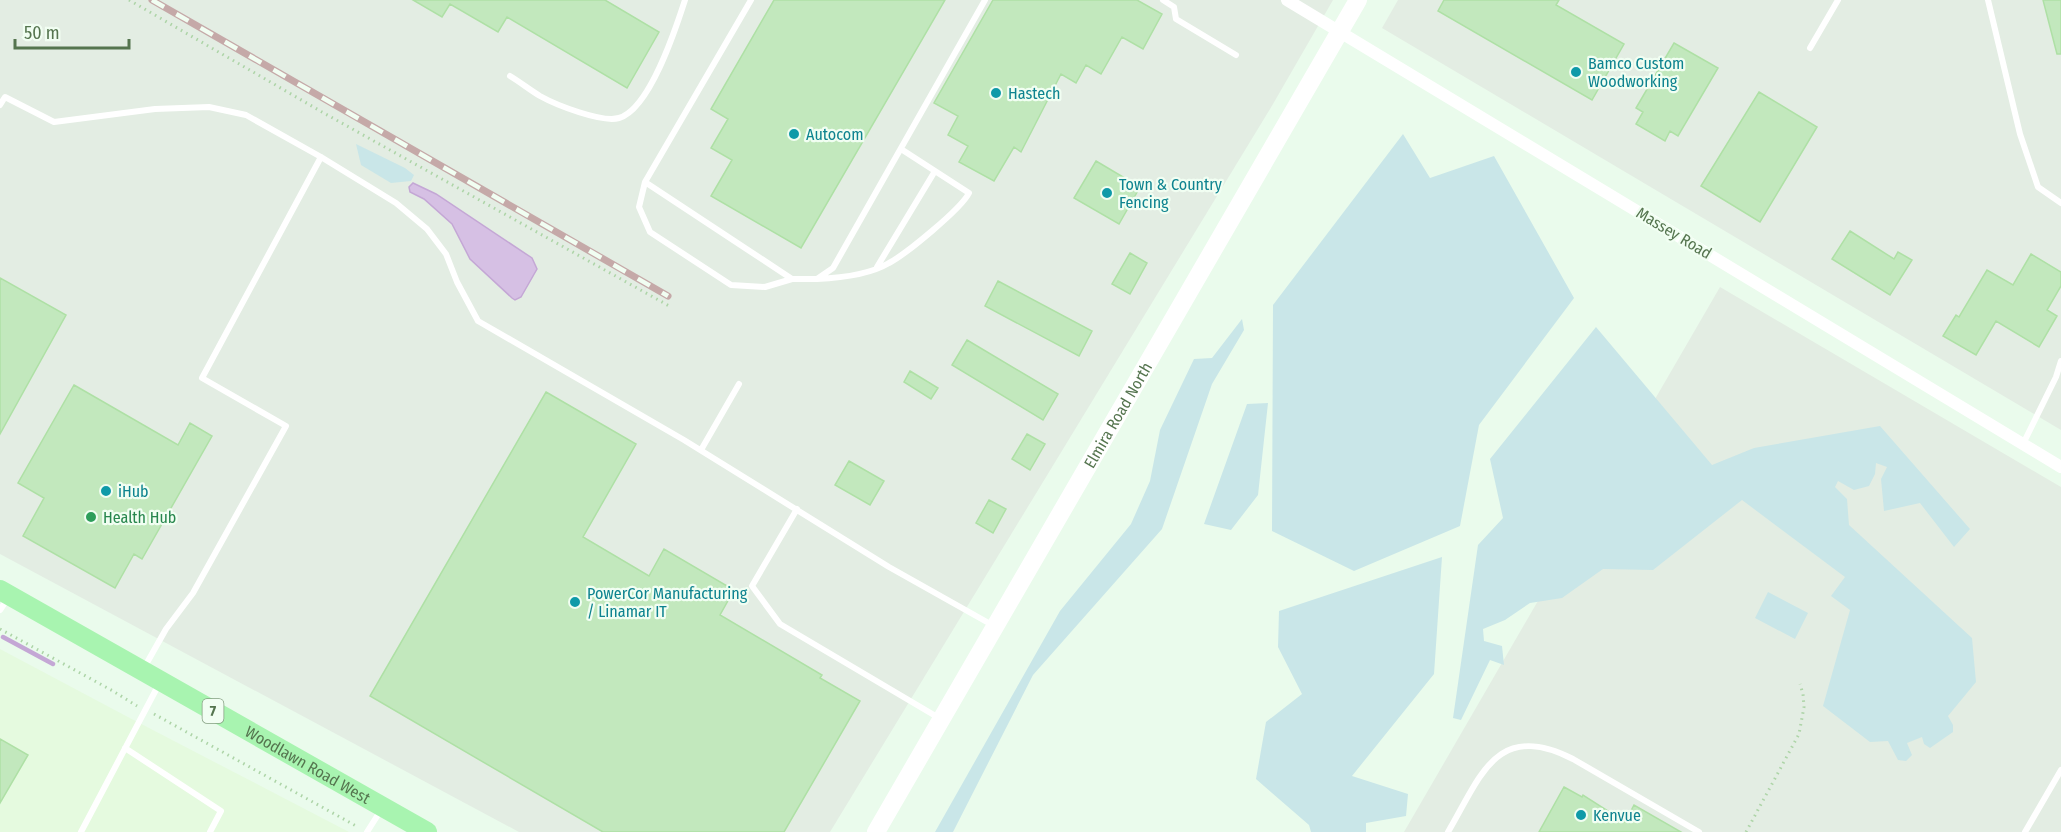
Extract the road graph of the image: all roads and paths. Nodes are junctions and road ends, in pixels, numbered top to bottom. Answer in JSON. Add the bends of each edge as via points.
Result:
{"nodes":[{"id":1,"x":129,"y":0,"type":"edge"},
{"id":2,"x":685,"y":0,"type":"edge"},
{"id":3,"x":751,"y":0,"type":"edge"},
{"id":4,"x":985,"y":0,"type":"edge"},
{"id":5,"x":1163,"y":0,"type":"edge"},
{"id":6,"x":1178,"y":0,"type":"edge"},
{"id":7,"x":1287,"y":0,"type":"edge"},
{"id":8,"x":1358,"y":0,"type":"edge"},
{"id":9,"x":1838,"y":0,"type":"edge"},
{"id":10,"x":1988,"y":0,"type":"edge"},
{"id":11,"x":1174,"y":7,"type":"junction"},
{"id":12,"x":1340,"y":31,"type":"junction"},
{"id":13,"x":1810,"y":48,"type":"dead end"},
{"id":14,"x":1236,"y":55,"type":"dead end"},
{"id":15,"x":510,"y":76,"type":"dead end"},
{"id":16,"x":0,"y":105,"type":"edge"},
{"id":17,"x":900,"y":149,"type":"junction"},
{"id":18,"x":321,"y":157,"type":"junction"},
{"id":19,"x":935,"y":171,"type":"junction"},
{"id":20,"x":645,"y":182,"type":"junction"},
{"id":21,"x":2061,"y":203,"type":"edge"},
{"id":22,"x":877,"y":268,"type":"junction"},
{"id":23,"x":792,"y":279,"type":"junction"},
{"id":24,"x":817,"y":279,"type":"junction"},
{"id":25,"x":670,"y":307,"type":"dead end"},
{"id":26,"x":2061,"y":361,"type":"edge"},
{"id":27,"x":739,"y":384,"type":"dead end"},
{"id":28,"x":2023,"y":444,"type":"junction"},
{"id":29,"x":701,"y":450,"type":"junction"},
{"id":30,"x":2061,"y":467,"type":"edge"},
{"id":31,"x":797,"y":509,"type":"junction"},
{"id":32,"x":3,"y":598,"type":"edge"},
{"id":33,"x":996,"y":627,"type":"junction"},
{"id":34,"x":0,"y":629,"type":"edge"},
{"id":35,"x":142,"y":670,"type":"junction"},
{"id":36,"x":160,"y":681,"type":"junction"},
{"id":37,"x":1800,"y":684,"type":"dead end"},
{"id":38,"x":145,"y":710,"type":"junction"},
{"id":39,"x":942,"y":720,"type":"junction"},
{"id":40,"x":125,"y":748,"type":"junction"},
{"id":41,"x":2061,"y":770,"type":"edge"},
{"id":42,"x":383,"y":807,"type":"junction"},
{"id":43,"x":81,"y":832,"type":"edge"},
{"id":44,"x":210,"y":832,"type":"edge"},
{"id":45,"x":368,"y":832,"type":"edge"},
{"id":46,"x":427,"y":832,"type":"edge"},
{"id":47,"x":876,"y":832,"type":"edge"},
{"id":48,"x":1448,"y":832,"type":"edge"},
{"id":49,"x":1699,"y":832,"type":"edge"},
{"id":50,"x":1746,"y":832,"type":"edge"},
{"id":51,"x":2025,"y":832,"type":"edge"}],
"edges":[{"from":1,"to":25,"type":"path"},
{"from":2,"to":15,"type":"lane","via":[[673,40],[640,104],[620,118],[597,118],[541,97]]},
{"from":3,"to":20,"type":"lane"},
{"from":4,"to":17,"type":"lane"},
{"from":5,"to":11,"type":"lane"},
{"from":6,"to":11,"type":"lane"},
{"from":7,"to":12,"type":"street","name":"Massey Road"},
{"from":8,"to":12,"type":"main road","name":"Elmira Road North"},
{"from":9,"to":13,"type":"lane"},
{"from":10,"to":21,"type":"lane","via":[[2020,134],[2038,187]]},
{"from":11,"to":14,"type":"lane","via":[[1176,19]]},
{"from":12,"to":28,"type":"street","name":"Massey Road"},
{"from":12,"to":33,"type":"main road","name":"Elmira Road North"},
{"from":16,"to":18,"type":"lane","via":[[5,96],[54,122],[209,107],[246,115]]},
{"from":17,"to":19,"type":"lane"},
{"from":17,"to":24,"type":"lane","via":[[833,268]]},
{"from":18,"to":29,"type":"lane","via":[[396,203],[427,229],[446,254],[478,321]]},
{"from":18,"to":35,"type":"lane","via":[[202,378],[286,426],[193,593]]},
{"from":19,"to":22,"type":"lane"},
{"from":19,"to":22,"type":"lane","via":[[969,193],[966,200],[889,264]]},
{"from":20,"to":23,"type":"lane"},
{"from":20,"to":23,"type":"lane","via":[[639,207],[650,232],[731,285],[765,287]]},
{"from":22,"to":24,"type":"lane","via":[[845,278]]},
{"from":23,"to":24,"type":"lane"},
{"from":26,"to":28,"type":"lane"},
{"from":27,"to":29,"type":"lane"},
{"from":28,"to":30,"type":"street","name":"Massey Road"},
{"from":29,"to":31,"type":"lane"},
{"from":31,"to":33,"type":"lane"},
{"from":31,"to":39,"type":"lane","via":[[752,586],[780,624]]},
{"from":32,"to":35,"type":"main road","name":"Woodlawn Road West","number":"7"},
{"from":33,"to":39,"type":"main road","name":"Elmira Road North"},
{"from":34,"to":38,"type":"path"},
{"from":35,"to":36,"type":"main road","name":"Woodlawn Road West","number":"7"},
{"from":36,"to":38,"type":"lane"},
{"from":36,"to":42,"type":"main road","name":"Woodlawn Road West","number":"7"},
{"from":37,"to":50,"type":"path","via":[[1804,706],[1799,734]]},
{"from":38,"to":40,"type":"lane"},
{"from":38,"to":45,"type":"path"},
{"from":39,"to":47,"type":"main road","name":"Elmira Road North"},
{"from":40,"to":43,"type":"lane"},
{"from":40,"to":44,"type":"lane","via":[[221,811]]},
{"from":41,"to":51,"type":"lane"},
{"from":42,"to":45,"type":"lane"},
{"from":42,"to":46,"type":"main road","name":"Woodlawn Road West","number":"7"},
{"from":48,"to":49,"type":"lane","via":[[1487,765],[1507,750],[1530,745],[1554,749]]}]}
